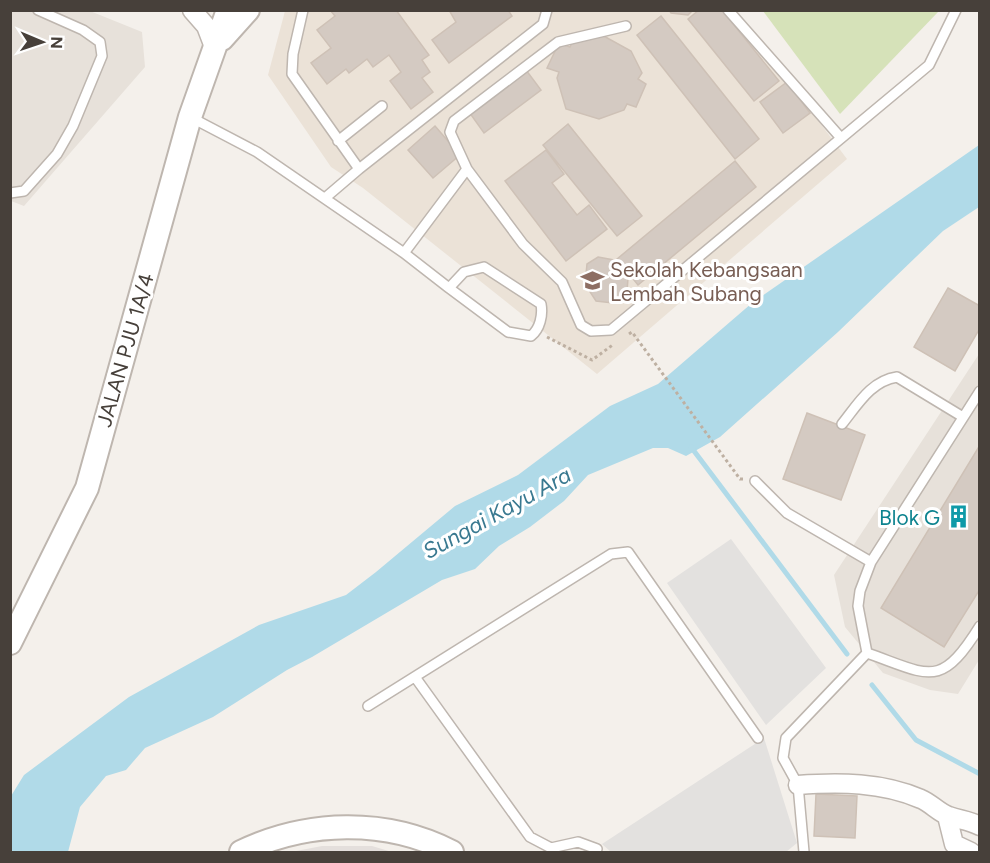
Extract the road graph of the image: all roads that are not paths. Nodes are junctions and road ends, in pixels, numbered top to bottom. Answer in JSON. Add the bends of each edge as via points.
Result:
{"nodes":[{"id":1,"x":38,"y":10,"type":"edge"},
{"id":2,"x":201,"y":10,"type":"edge"},
{"id":3,"x":228,"y":10,"type":"edge"},
{"id":4,"x":248,"y":10,"type":"edge"},
{"id":5,"x":303,"y":10,"type":"edge"},
{"id":6,"x":548,"y":10,"type":"edge"},
{"id":7,"x":728,"y":10,"type":"edge"},
{"id":8,"x":956,"y":10,"type":"edge"},
{"id":9,"x":193,"y":11,"type":"edge"},
{"id":10,"x":626,"y":26,"type":"dead end"},
{"id":11,"x":214,"y":47,"type":"junction"},
{"id":12,"x":382,"y":106,"type":"dead end"},
{"id":13,"x":190,"y":117,"type":"junction"},
{"id":14,"x":841,"y":138,"type":"junction"},
{"id":15,"x":338,"y":141,"type":"junction"},
{"id":16,"x":359,"y":169,"type":"junction"},
{"id":17,"x":467,"y":169,"type":"junction"},
{"id":18,"x":10,"y":193,"type":"edge"},
{"id":19,"x":325,"y":198,"type":"junction"},
{"id":20,"x":404,"y":253,"type":"junction"},
{"id":21,"x":449,"y":288,"type":"junction"},
{"id":22,"x":980,"y":391,"type":"edge"},
{"id":23,"x":963,"y":417,"type":"junction"},
{"id":24,"x":842,"y":424,"type":"dead end"},
{"id":25,"x":755,"y":481,"type":"dead end"},
{"id":26,"x":871,"y":562,"type":"junction"},
{"id":27,"x":980,"y":626,"type":"edge"},
{"id":28,"x":10,"y":643,"type":"edge"},
{"id":29,"x":867,"y":653,"type":"junction"},
{"id":30,"x":415,"y":676,"type":"junction"},
{"id":31,"x":369,"y":706,"type":"dead end"},
{"id":32,"x":758,"y":738,"type":"dead end"},
{"id":33,"x":798,"y":785,"type":"junction"},
{"id":34,"x":947,"y":816,"type":"junction"},
{"id":35,"x":980,"y":826,"type":"edge"},
{"id":36,"x":597,"y":849,"type":"dead end"},
{"id":37,"x":241,"y":852,"type":"edge"},
{"id":38,"x":452,"y":852,"type":"edge"},
{"id":39,"x":804,"y":852,"type":"edge"},
{"id":40,"x":971,"y":852,"type":"edge"}],
"edges":[{"from":1,"to":18,"type":"lane","via":[[100,42],[102,56],[57,154],[24,191]]},
{"from":2,"to":9,"type":"street"},
{"from":3,"to":11,"type":"street","name":"JALAN PJU 1A/4"},
{"from":4,"to":11,"type":"street","name":"JALAN PJU 1A/4"},
{"from":5,"to":15,"type":"lane","via":[[292,74]]},
{"from":6,"to":16,"type":"lane","via":[[543,24]]},
{"from":7,"to":14,"type":"lane"},
{"from":8,"to":14,"type":"lane","via":[[928,65]]},
{"from":9,"to":11,"type":"street","via":[[206,26]]},
{"from":10,"to":17,"type":"lane","via":[[558,42],[454,121],[450,132]]},
{"from":11,"to":13,"type":"street","name":"JALAN PJU 1A/4"},
{"from":12,"to":15,"type":"lane"},
{"from":13,"to":19,"type":"lane","via":[[257,152]]},
{"from":13,"to":28,"type":"street","name":"JALAN PJU 1A/4","via":[[87,488]]},
{"from":14,"to":17,"type":"lane","via":[[611,330],[591,331],[581,325],[562,282],[523,244]]},
{"from":15,"to":16,"type":"lane"},
{"from":16,"to":19,"type":"lane"},
{"from":17,"to":20,"type":"lane"},
{"from":19,"to":20,"type":"lane"},
{"from":20,"to":21,"type":"lane"},
{"from":21,"to":21,"type":"lane","via":[[508,332],[531,336],[537,332],[543,312],[541,304],[484,267],[464,272]]},
{"from":22,"to":23,"type":"lane"},
{"from":23,"to":24,"type":"lane","via":[[897,377],[873,386]]},
{"from":23,"to":26,"type":"lane"},
{"from":25,"to":26,"type":"lane","via":[[787,513]]},
{"from":26,"to":29,"type":"lane","via":[[858,606]]},
{"from":27,"to":29,"type":"lane","via":[[957,660],[944,669],[925,673]]},
{"from":29,"to":33,"type":"lane","via":[[786,738],[783,758]]},
{"from":30,"to":31,"type":"lane"},
{"from":30,"to":32,"type":"lane","via":[[611,554],[628,552]]},
{"from":30,"to":36,"type":"lane","via":[[530,837],[551,848],[578,842]]},
{"from":33,"to":34,"type":"street","via":[[849,784],[897,791],[923,800]]},
{"from":33,"to":39,"type":"lane"},
{"from":34,"to":35,"type":"street"},
{"from":34,"to":40,"type":"street","via":[[954,844]]},
{"from":37,"to":38,"type":"street","via":[[278,837],[324,828],[358,827],[416,837]]}]}
